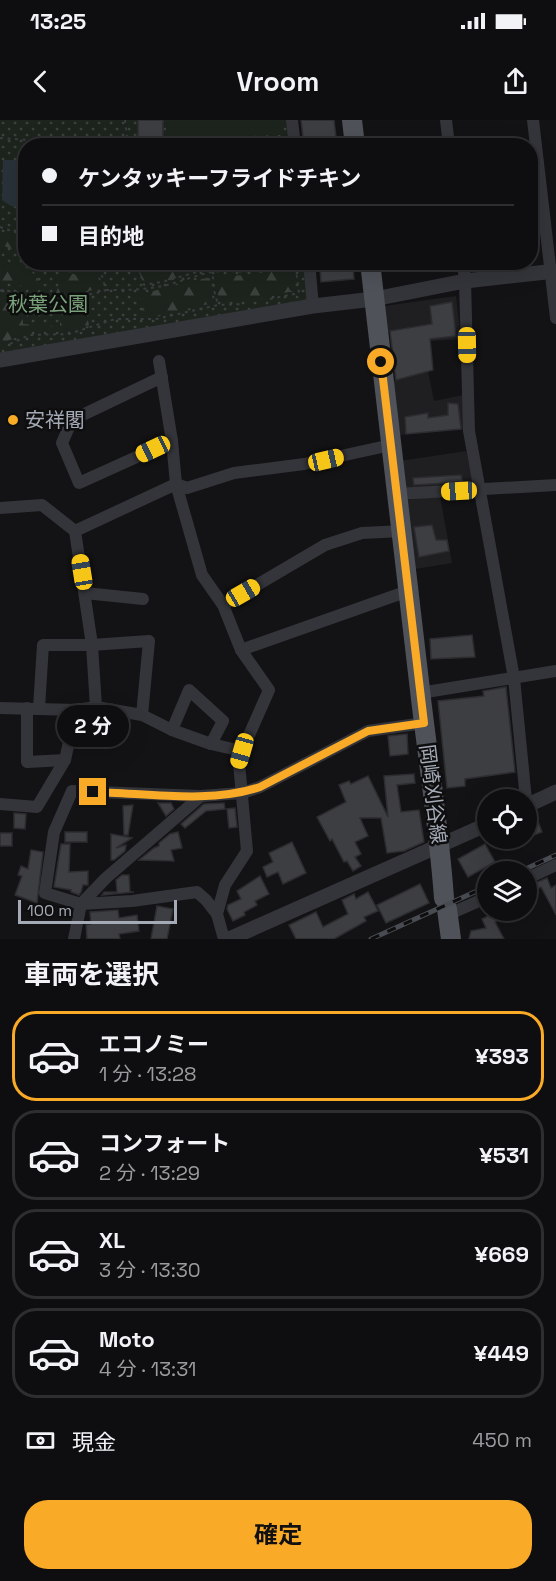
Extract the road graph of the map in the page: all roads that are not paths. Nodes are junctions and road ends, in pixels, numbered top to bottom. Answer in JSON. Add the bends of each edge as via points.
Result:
{"nodes":[{"id":1,"x":292,"y":120,"type":"edge"},
{"id":2,"x":352,"y":120,"type":"edge"},
{"id":3,"x":446,"y":120,"type":"edge"},
{"id":4,"x":533,"y":120,"type":"edge"},
{"id":5,"x":294,"y":138,"type":"edge"},
{"id":6,"x":354,"y":138,"type":"edge"},
{"id":7,"x":448,"y":138,"type":"edge"},
{"id":8,"x":536,"y":138,"type":"edge"},
{"id":9,"x":538,"y":156,"type":"edge"},
{"id":10,"x":310,"y":270,"type":"edge"},
{"id":11,"x":371,"y":270,"type":"edge"},
{"id":12,"x":464,"y":270,"type":"edge"},
{"id":13,"x":554,"y":271,"type":"edge"},
{"id":14,"x":465,"y":281,"type":"junction"},
{"id":15,"x":374,"y":299,"type":"junction"},
{"id":16,"x":313,"y":306,"type":"junction"},
{"id":17,"x":556,"y":318,"type":"edge"},
{"id":18,"x":0,"y":360,"type":"edge"},
{"id":19,"x":159,"y":361,"type":"dead end"},
{"id":20,"x":162,"y":377,"type":"junction"},
{"id":21,"x":172,"y":441,"type":"junction"},
{"id":22,"x":391,"y":445,"type":"junction"},
{"id":23,"x":176,"y":484,"type":"junction"},
{"id":24,"x":555,"y":485,"type":"edge"},
{"id":25,"x":480,"y":490,"type":"junction"},
{"id":26,"x":397,"y":494,"type":"junction"},
{"id":27,"x":556,"y":499,"type":"edge"},
{"id":28,"x":0,"y":508,"type":"edge"},
{"id":29,"x":75,"y":531,"type":"junction"},
{"id":30,"x":403,"y":531,"type":"junction"},
{"id":31,"x":408,"y":591,"type":"junction"},
{"id":32,"x":85,"y":593,"type":"junction"},
{"id":33,"x":143,"y":599,"type":"dead end"},
{"id":34,"x":223,"y":605,"type":"junction"},
{"id":35,"x":92,"y":645,"type":"junction"},
{"id":36,"x":241,"y":650,"type":"junction"},
{"id":37,"x":556,"y":671,"type":"edge"},
{"id":38,"x":514,"y":678,"type":"junction"},
{"id":39,"x":420,"y":693,"type":"junction"},
{"id":40,"x":96,"y":707,"type":"junction"},
{"id":41,"x":0,"y":708,"type":"edge"},
{"id":42,"x":33,"y":708,"type":"junction"},
{"id":43,"x":76,"y":710,"type":"junction"},
{"id":44,"x":142,"y":715,"type":"junction"},
{"id":45,"x":424,"y":723,"type":"junction"},
{"id":46,"x":172,"y":730,"type":"junction"},
{"id":47,"x":211,"y":744,"type":"junction"},
{"id":48,"x":242,"y":751,"type":"junction"},
{"id":49,"x":65,"y":760,"type":"junction"},
{"id":50,"x":525,"y":789,"type":"edge"},
{"id":51,"x":556,"y":792,"type":"edge"},
{"id":52,"x":242,"y":793,"type":"junction"},
{"id":53,"x":201,"y":796,"type":"junction"},
{"id":54,"x":537,"y":801,"type":"edge"},
{"id":55,"x":0,"y":804,"type":"edge"},
{"id":56,"x":477,"y":829,"type":"edge"},
{"id":57,"x":440,"y":844,"type":"junction"},
{"id":58,"x":556,"y":866,"type":"edge"},
{"id":59,"x":537,"y":874,"type":"edge"},
{"id":60,"x":477,"y":900,"type":"edge"},
{"id":61,"x":81,"y":904,"type":"junction"},
{"id":62,"x":446,"y":907,"type":"junction"},
{"id":63,"x":217,"y":914,"type":"junction"},
{"id":64,"x":74,"y":939,"type":"edge"},
{"id":65,"x":224,"y":939,"type":"edge"},
{"id":66,"x":229,"y":939,"type":"edge"},
{"id":67,"x":451,"y":939,"type":"edge"}],
"edges":[{"from":1,"to":5,"type":"street"},
{"from":2,"to":6,"type":"main road"},
{"from":3,"to":7,"type":"street"},
{"from":4,"to":8,"type":"street"},
{"from":9,"to":13,"type":"street"},
{"from":10,"to":16,"type":"street"},
{"from":11,"to":15,"type":"main road","name":"岡崎刈谷線"},
{"from":12,"to":14,"type":"street"},
{"from":13,"to":14,"type":"street"},
{"from":13,"to":17,"type":"street"},
{"from":14,"to":15,"type":"street"},
{"from":14,"to":25,"type":"street","via":[[469,431]]},
{"from":15,"to":16,"type":"street"},
{"from":15,"to":22,"type":"main road","name":"岡崎刈谷線"},
{"from":16,"to":18,"type":"street"},
{"from":19,"to":20,"type":"street"},
{"from":20,"to":21,"type":"street"},
{"from":20,"to":21,"type":"street","via":[[72,420],[62,443],[79,483]]},
{"from":21,"to":23,"type":"street"},
{"from":22,"to":23,"type":"street","via":[[304,464],[234,473],[187,488]]},
{"from":22,"to":26,"type":"main road","name":"岡崎刈谷線"},
{"from":23,"to":29,"type":"street"},
{"from":23,"to":34,"type":"street","via":[[202,575]]},
{"from":24,"to":25,"type":"street"},
{"from":24,"to":27,"type":"street"},
{"from":25,"to":26,"type":"street"},
{"from":25,"to":38,"type":"street"},
{"from":26,"to":30,"type":"main road","name":"岡崎刈谷線"},
{"from":28,"to":29,"type":"street","via":[[42,505]]},
{"from":29,"to":32,"type":"street"},
{"from":30,"to":31,"type":"main road","name":"岡崎刈谷線"},
{"from":30,"to":34,"type":"street","via":[[362,533],[325,545]]},
{"from":31,"to":36,"type":"street"},
{"from":31,"to":39,"type":"main road","name":"岡崎刈谷線"},
{"from":32,"to":33,"type":"street"},
{"from":32,"to":35,"type":"street"},
{"from":34,"to":36,"type":"street"},
{"from":35,"to":40,"type":"street"},
{"from":35,"to":42,"type":"street","via":[[44,645]]},
{"from":35,"to":44,"type":"street","via":[[149,641]]},
{"from":36,"to":48,"type":"street","via":[[269,690]]},
{"from":37,"to":38,"type":"street"},
{"from":38,"to":39,"type":"street"},
{"from":38,"to":50,"type":"street"},
{"from":39,"to":45,"type":"main road","name":"岡崎刈谷線"},
{"from":40,"to":43,"type":"street"},
{"from":40,"to":44,"type":"street"},
{"from":41,"to":42,"type":"street"},
{"from":42,"to":43,"type":"street"},
{"from":42,"to":49,"type":"street","via":[[27,762]]},
{"from":43,"to":49,"type":"street"},
{"from":44,"to":46,"type":"street"},
{"from":45,"to":52,"type":"street","via":[[368,731]]},
{"from":45,"to":57,"type":"main road","name":"岡崎刈谷線"},
{"from":46,"to":47,"type":"street"},
{"from":46,"to":47,"type":"street","via":[[189,690],[223,721]]},
{"from":47,"to":48,"type":"street"},
{"from":48,"to":52,"type":"street"},
{"from":49,"to":55,"type":"street","via":[[37,807]]},
{"from":51,"to":54,"type":"street"},
{"from":52,"to":53,"type":"street"},
{"from":52,"to":63,"type":"street","via":[[247,851],[225,885]]},
{"from":53,"to":61,"type":"street"},
{"from":53,"to":61,"type":"street","via":[[72,791],[54,832],[45,893]]},
{"from":56,"to":57,"type":"street"},
{"from":57,"to":62,"type":"main road","name":"岡崎刈谷線"},
{"from":57,"to":66,"type":"street"},
{"from":58,"to":59,"type":"street"},
{"from":60,"to":62,"type":"street"},
{"from":61,"to":63,"type":"street","via":[[196,892]]},
{"from":61,"to":64,"type":"street"},
{"from":62,"to":67,"type":"main road","name":"岡崎刈谷線"},
{"from":63,"to":65,"type":"street"}]}
